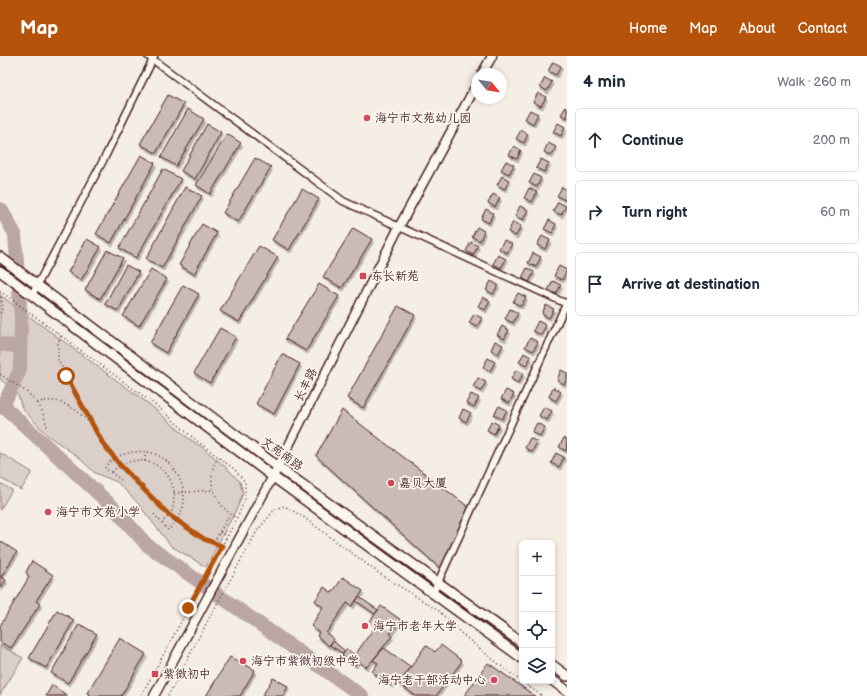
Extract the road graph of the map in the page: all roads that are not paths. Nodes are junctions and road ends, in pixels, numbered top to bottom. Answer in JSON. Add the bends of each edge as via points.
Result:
{"nodes":[{"id":1,"x":492,"y":56,"type":"edge"},
{"id":2,"x":152,"y":57,"type":"edge"},
{"id":3,"x":485,"y":68,"type":"edge"},
{"id":4,"x":471,"y":95,"type":"edge"},
{"id":5,"x":399,"y":227,"type":"junction"},
{"id":6,"x":0,"y":257,"type":"edge"},
{"id":7,"x":0,"y":271,"type":"edge"},
{"id":8,"x":34,"y":282,"type":"junction"},
{"id":9,"x":32,"y":295,"type":"junction"},
{"id":10,"x":567,"y":303,"type":"edge"},
{"id":11,"x":278,"y":467,"type":"junction"},
{"id":12,"x":272,"y":476,"type":"junction"},
{"id":13,"x":438,"y":582,"type":"junction"},
{"id":14,"x":433,"y":594,"type":"junction"},
{"id":15,"x":519,"y":641,"type":"edge"},
{"id":16,"x":519,"y":656,"type":"edge"},
{"id":17,"x":555,"y":667,"type":"edge"},
{"id":18,"x":567,"y":676,"type":"edge"},
{"id":19,"x":555,"y":682,"type":"edge"},
{"id":20,"x":567,"y":691,"type":"edge"},
{"id":21,"x":154,"y":696,"type":"edge"}],
"edges":[{"from":1,"to":3,"type":"street"},
{"from":2,"to":5,"type":"street","via":[[343,201]]},
{"from":2,"to":8,"type":"street","via":[[106,155]]},
{"from":4,"to":5,"type":"street","name":"长丰路"},
{"from":5,"to":10,"type":"street"},
{"from":5,"to":11,"type":"street","name":"长丰路"},
{"from":6,"to":8,"type":"main road","name":"文苑南路"},
{"from":7,"to":9,"type":"main road","name":"文苑南路"},
{"from":8,"to":9,"type":"street"},
{"from":8,"to":11,"type":"main road","name":"文苑南路"},
{"from":9,"to":12,"type":"main road","name":"文苑南路"},
{"from":10,"to":13,"type":"street"},
{"from":11,"to":12,"type":"street","name":"长丰路"},
{"from":11,"to":13,"type":"main road","name":"文苑南路"},
{"from":12,"to":14,"type":"main road","name":"文苑南路"},
{"from":12,"to":21,"type":"street","name":"长丰路"},
{"from":13,"to":14,"type":"street"},
{"from":13,"to":15,"type":"main road","name":"文苑南路"},
{"from":14,"to":16,"type":"main road","name":"文苑南路"},
{"from":17,"to":18,"type":"main road"},
{"from":19,"to":20,"type":"main road"}]}
